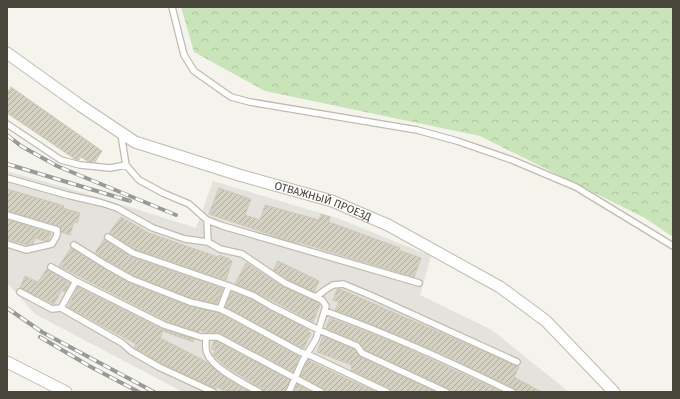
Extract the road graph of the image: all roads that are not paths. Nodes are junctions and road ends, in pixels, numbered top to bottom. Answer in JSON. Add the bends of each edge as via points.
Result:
{"nodes":[{"id":1,"x":172,"y":7,"type":"edge"},
{"id":2,"x":7,"y":53,"type":"edge"},
{"id":3,"x":7,"y":124,"type":"edge"},
{"id":4,"x":121,"y":133,"type":"junction"},
{"id":5,"x":126,"y":165,"type":"junction"},
{"id":6,"x":7,"y":178,"type":"edge"},
{"id":7,"x":7,"y":215,"type":"edge"},
{"id":8,"x":207,"y":220,"type":"junction"},
{"id":9,"x":108,"y":237,"type":"dead end"},
{"id":10,"x":208,"y":242,"type":"junction"},
{"id":11,"x":7,"y":244,"type":"edge"},
{"id":12,"x":74,"y":245,"type":"dead end"},
{"id":13,"x":673,"y":246,"type":"edge"},
{"id":14,"x":51,"y":267,"type":"dead end"},
{"id":15,"x":76,"y":281,"type":"junction"},
{"id":16,"x":419,"y":283,"type":"dead end"},
{"id":17,"x":229,"y":286,"type":"junction"},
{"id":18,"x":20,"y":292,"type":"dead end"},
{"id":19,"x":316,"y":297,"type":"junction"},
{"id":20,"x":61,"y":308,"type":"junction"},
{"id":21,"x":220,"y":309,"type":"junction"},
{"id":22,"x":325,"y":311,"type":"junction"},
{"id":23,"x":319,"y":330,"type":"junction"},
{"id":24,"x":206,"y":338,"type":"junction"},
{"id":25,"x":307,"y":354,"type":"junction"},
{"id":26,"x":7,"y":362,"type":"edge"},
{"id":27,"x":517,"y":362,"type":"dead end"},
{"id":28,"x":295,"y":379,"type":"junction"},
{"id":29,"x":66,"y":392,"type":"edge"},
{"id":30,"x":213,"y":392,"type":"edge"},
{"id":31,"x":259,"y":392,"type":"edge"},
{"id":32,"x":289,"y":392,"type":"edge"},
{"id":33,"x":321,"y":392,"type":"edge"},
{"id":34,"x":387,"y":392,"type":"edge"},
{"id":35,"x":446,"y":392,"type":"edge"},
{"id":36,"x":512,"y":392,"type":"edge"},
{"id":37,"x":614,"y":392,"type":"edge"}],
"edges":[{"from":1,"to":13,"type":"lane","via":[[184,55],[194,71],[231,97],[417,130],[457,141],[512,160],[576,187]]},
{"from":2,"to":4,"type":"street","name":"ОТВАЖНЫЙ ПРОЕЗД"},
{"from":3,"to":5,"type":"lane","via":[[61,160],[110,168]]},
{"from":4,"to":5,"type":"lane"},
{"from":4,"to":37,"type":"street","name":"ОТВАЖНЫЙ ПРОЕЗД","via":[[135,142],[332,201],[388,225],[500,287],[546,321]]},
{"from":5,"to":8,"type":"lane","via":[[139,180],[189,204]]},
{"from":6,"to":10,"type":"lane","via":[[102,203],[117,208],[153,228],[184,239]]},
{"from":7,"to":11,"type":"lane","via":[[57,230],[57,235],[52,244],[26,250]]},
{"from":8,"to":10,"type":"lane"},
{"from":8,"to":16,"type":"lane"},
{"from":9,"to":17,"type":"lane","via":[[133,252]]},
{"from":10,"to":19,"type":"lane","via":[[220,249],[242,254],[285,283]]},
{"from":12,"to":21,"type":"lane","via":[[130,278],[190,302]]},
{"from":14,"to":15,"type":"lane"},
{"from":15,"to":20,"type":"lane"},
{"from":15,"to":24,"type":"lane","via":[[164,325]]},
{"from":17,"to":21,"type":"lane"},
{"from":17,"to":23,"type":"lane"},
{"from":18,"to":20,"type":"lane","via":[[52,309]]},
{"from":19,"to":22,"type":"lane","via":[[326,306]]},
{"from":19,"to":27,"type":"lane","via":[[333,285],[343,284]]},
{"from":20,"to":30,"type":"lane","via":[[159,367]]},
{"from":21,"to":25,"type":"lane"},
{"from":22,"to":23,"type":"lane"},
{"from":22,"to":36,"type":"lane","via":[[413,346]]},
{"from":23,"to":25,"type":"lane"},
{"from":23,"to":35,"type":"lane","via":[[357,346],[362,353]]},
{"from":24,"to":28,"type":"lane","via":[[218,337]]},
{"from":24,"to":31,"type":"lane","via":[[206,352],[211,362]]},
{"from":25,"to":28,"type":"lane"},
{"from":25,"to":34,"type":"lane"},
{"from":26,"to":29,"type":"street"},
{"from":28,"to":32,"type":"lane"},
{"from":28,"to":33,"type":"lane"}]}
